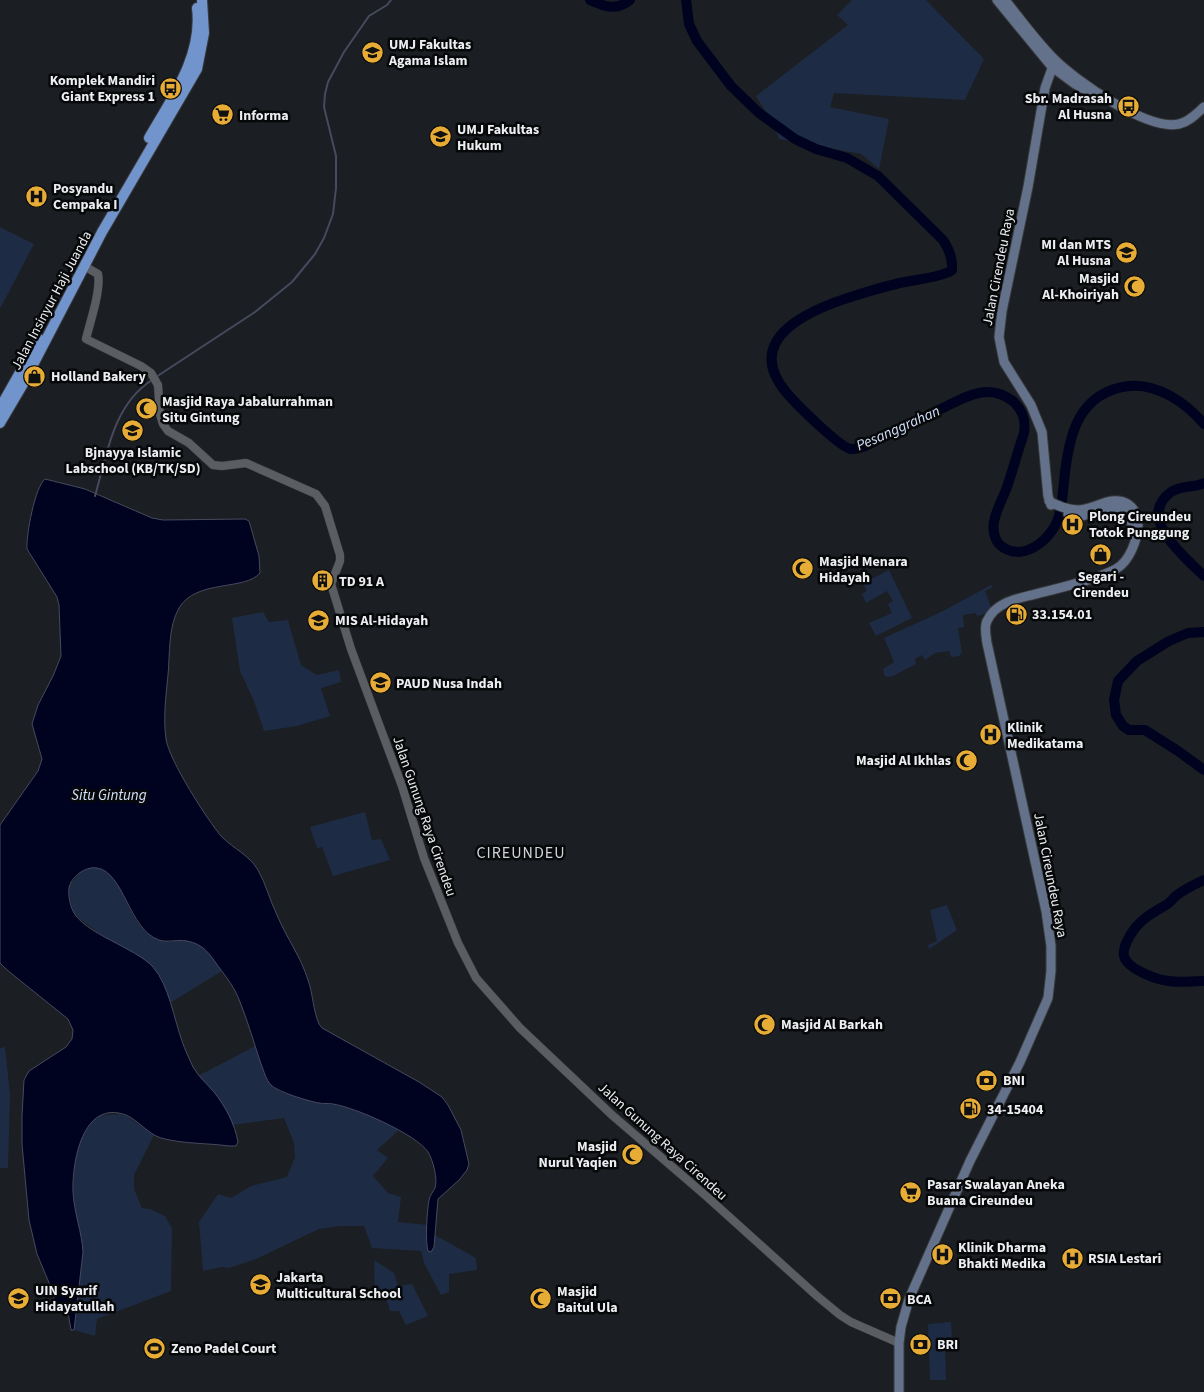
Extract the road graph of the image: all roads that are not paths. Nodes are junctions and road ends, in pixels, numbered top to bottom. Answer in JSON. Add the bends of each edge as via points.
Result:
{"nodes":[{"id":1,"x":196,"y":0,"type":"edge"},
{"id":2,"x":202,"y":0,"type":"edge"},
{"id":3,"x":1001,"y":1,"type":"edge"},
{"id":4,"x":1054,"y":64,"type":"junction"},
{"id":5,"x":1204,"y":107,"type":"edge"},
{"id":6,"x":84,"y":266,"type":"junction"},
{"id":7,"x":4,"y":394,"type":"edge"},
{"id":8,"x":0,"y":408,"type":"edge"},
{"id":9,"x":0,"y":422,"type":"edge"},
{"id":10,"x":1110,"y":571,"type":"joint"},
{"id":11,"x":899,"y":1343,"type":"junction"},
{"id":12,"x":899,"y":1392,"type":"edge"}],
"edges":[{"from":1,"to":7,"type":"highway","name":"Jalan Insinyur Haji Juanda","via":[[197,39],[187,68]]},
{"from":2,"to":6,"type":"highway","name":"Jalan Insinyur Haji Juanda","via":[[204,33],[197,69]]},
{"from":3,"to":4,"type":"main road"},
{"from":4,"to":5,"type":"main road","via":[[1130,112],[1166,124],[1187,121]]},
{"from":4,"to":10,"type":"main road","name":"Jalan Cirendeu Raya","via":[[1045,88],[999,338],[1004,362],[1031,405],[1042,432],[1049,501],[1068,511],[1114,501],[1124,502],[1133,509],[1138,520],[1133,547],[1119,566]]},
{"from":6,"to":9,"type":"highway","name":"Jalan Insinyur Haji Juanda"},
{"from":6,"to":11,"type":"street","name":"Jalan Gunung Raya Cirendeu","via":[[99,277],[86,339],[140,366],[154,378],[159,390],[160,414],[168,431],[218,466],[246,463],[316,494],[323,503],[341,559],[331,586],[351,649],[402,786],[424,858],[458,943],[476,978],[520,1028],[612,1115],[832,1309],[862,1328]]},
{"from":7,"to":8,"type":"highway","name":"Jalan Insinyur Haji Juanda"},
{"from":10,"to":11,"type":"main road","name":"Jalan Cireundeu Raya","via":[[1007,602],[992,612],[986,623],[987,643],[1046,911],[1050,983],[1044,1009],[1028,1045],[913,1288]]},
{"from":11,"to":12,"type":"main road","name":"Jalan Cireundeu Raya"}]}
